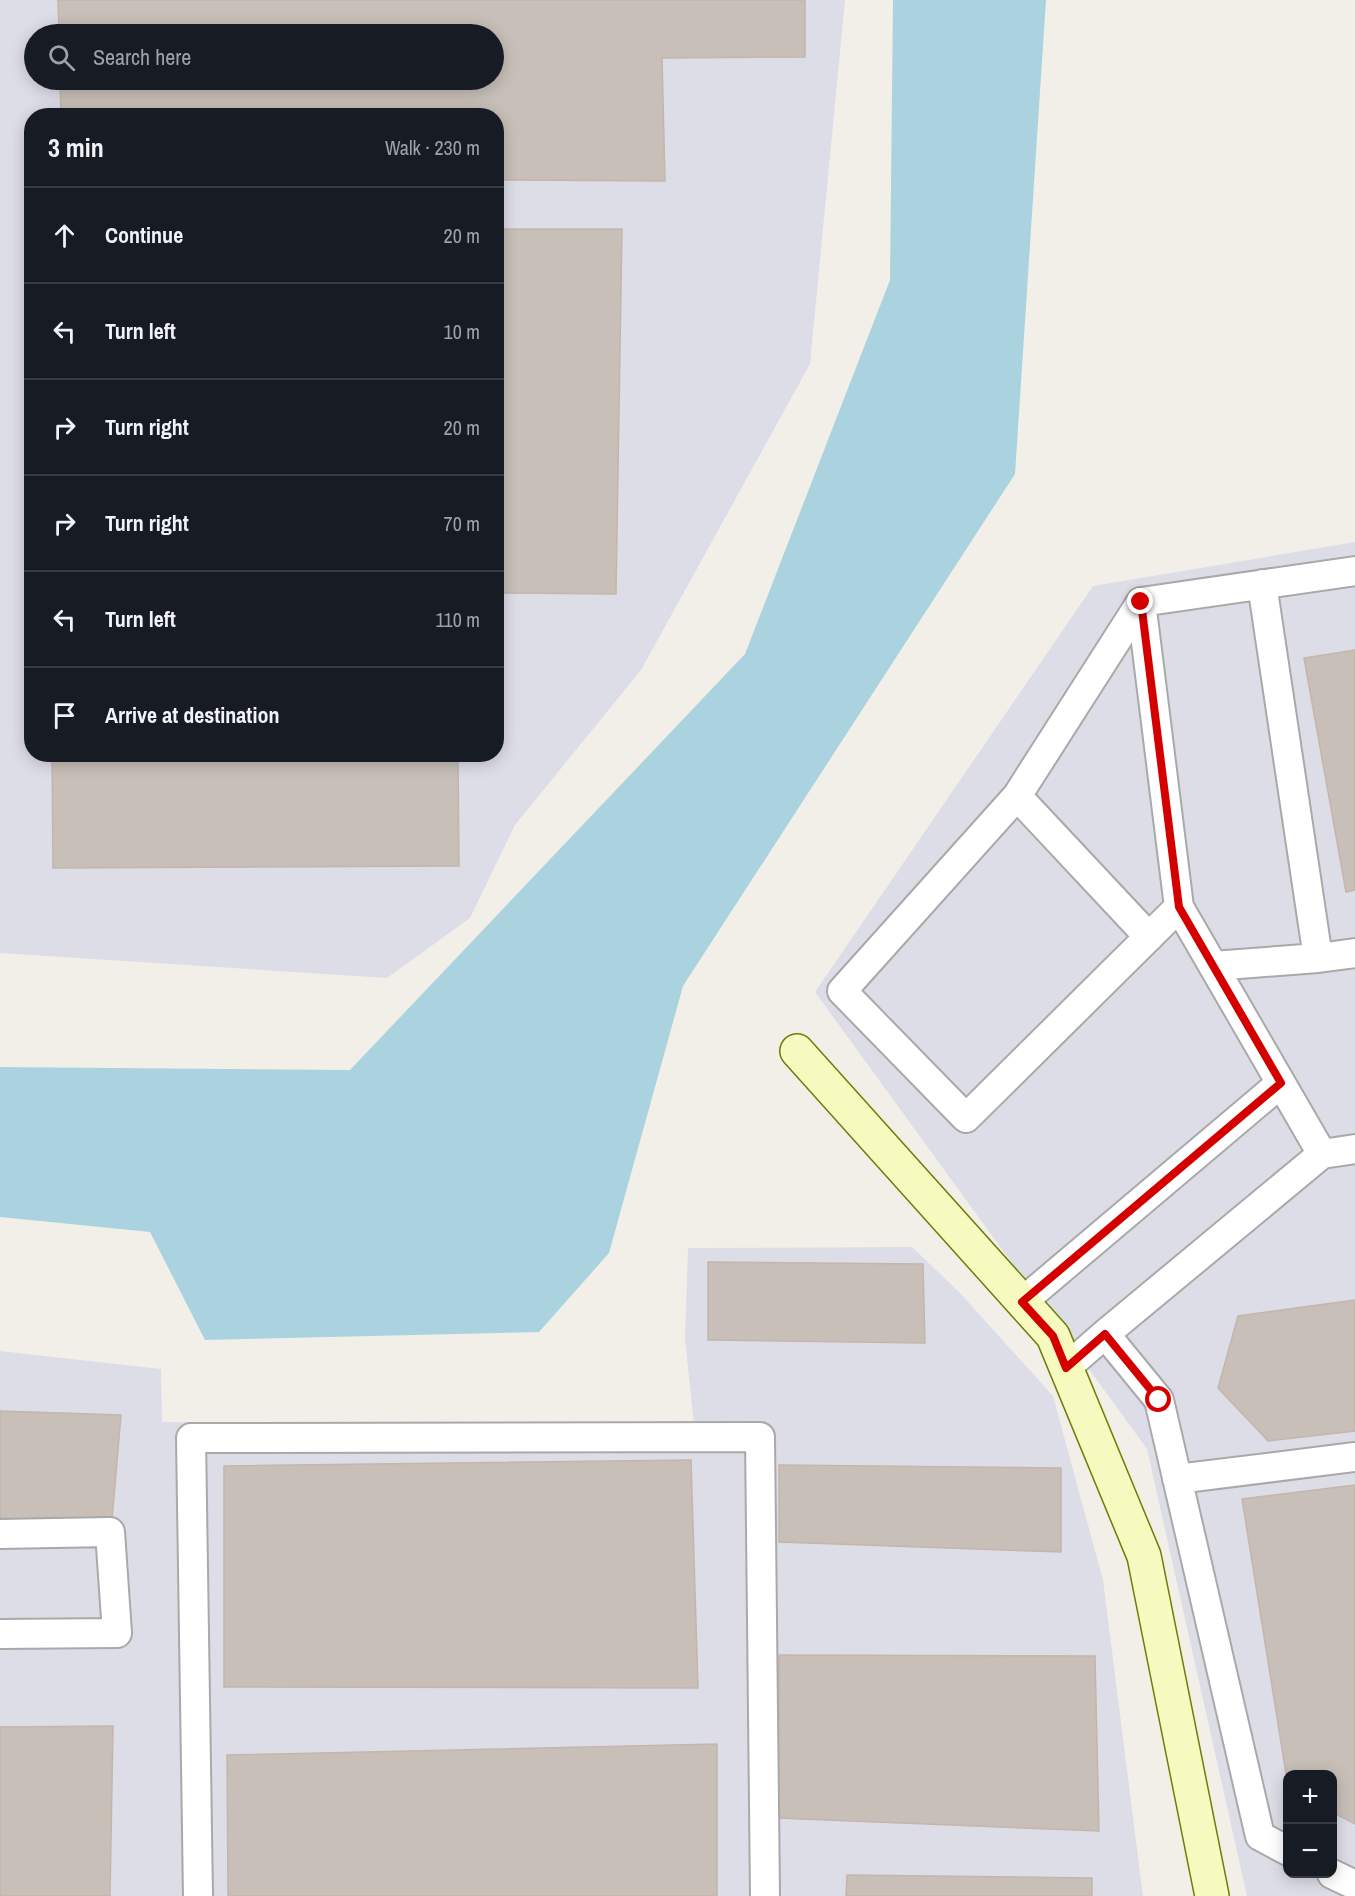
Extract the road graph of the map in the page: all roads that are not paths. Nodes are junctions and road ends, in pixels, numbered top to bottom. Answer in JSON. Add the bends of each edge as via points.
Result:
{"nodes":[{"id":1,"x":1355,"y":571,"type":"edge"},
{"id":2,"x":1262,"y":584,"type":"junction"},
{"id":3,"x":1141,"y":602,"type":"junction"},
{"id":4,"x":1017,"y":796,"type":"junction"},
{"id":5,"x":1179,"y":907,"type":"junction"},
{"id":6,"x":1149,"y":937,"type":"junction"},
{"id":7,"x":1355,"y":953,"type":"edge"},
{"id":8,"x":1318,"y":958,"type":"junction"},
{"id":9,"x":1213,"y":966,"type":"junction"},
{"id":10,"x":797,"y":1051,"type":"dead end"},
{"id":11,"x":1281,"y":1083,"type":"junction"},
{"id":12,"x":1355,"y":1149,"type":"edge"},
{"id":13,"x":1322,"y":1154,"type":"junction"},
{"id":14,"x":1022,"y":1302,"type":"junction"},
{"id":15,"x":1105,"y":1334,"type":"junction"},
{"id":16,"x":1066,"y":1368,"type":"junction"},
{"id":17,"x":1355,"y":1457,"type":"edge"},
{"id":18,"x":1177,"y":1479,"type":"junction"},
{"id":19,"x":0,"y":1534,"type":"edge"},
{"id":20,"x":0,"y":1634,"type":"edge"},
{"id":21,"x":1283,"y":1849,"type":"edge"},
{"id":22,"x":1337,"y":1876,"type":"edge"},
{"id":23,"x":1355,"y":1885,"type":"edge"},
{"id":24,"x":198,"y":1896,"type":"edge"},
{"id":25,"x":765,"y":1896,"type":"edge"},
{"id":26,"x":1212,"y":1896,"type":"edge"}],
"edges":[{"from":1,"to":2,"type":"street"},
{"from":2,"to":3,"type":"street"},
{"from":2,"to":8,"type":"street"},
{"from":3,"to":4,"type":"street"},
{"from":3,"to":5,"type":"street"},
{"from":4,"to":6,"type":"street"},
{"from":4,"to":6,"type":"street","via":[[842,991],[966,1118]]},
{"from":5,"to":6,"type":"street"},
{"from":5,"to":9,"type":"street"},
{"from":7,"to":8,"type":"street"},
{"from":8,"to":9,"type":"street"},
{"from":9,"to":11,"type":"street"},
{"from":10,"to":14,"type":"street"},
{"from":11,"to":13,"type":"street"},
{"from":11,"to":14,"type":"street"},
{"from":12,"to":13,"type":"street"},
{"from":13,"to":15,"type":"street"},
{"from":14,"to":16,"type":"street","via":[[1053,1336]]},
{"from":15,"to":16,"type":"street"},
{"from":15,"to":18,"type":"street","via":[[1159,1400]]},
{"from":16,"to":26,"type":"street","via":[[1144,1556]]},
{"from":17,"to":18,"type":"street"},
{"from":18,"to":21,"type":"street","via":[[1260,1836]]},
{"from":19,"to":20,"type":"street","via":[[110,1532],[117,1633]]},
{"from":22,"to":23,"type":"street"},
{"from":24,"to":25,"type":"street","via":[[191,1438],[760,1437]]}]}
